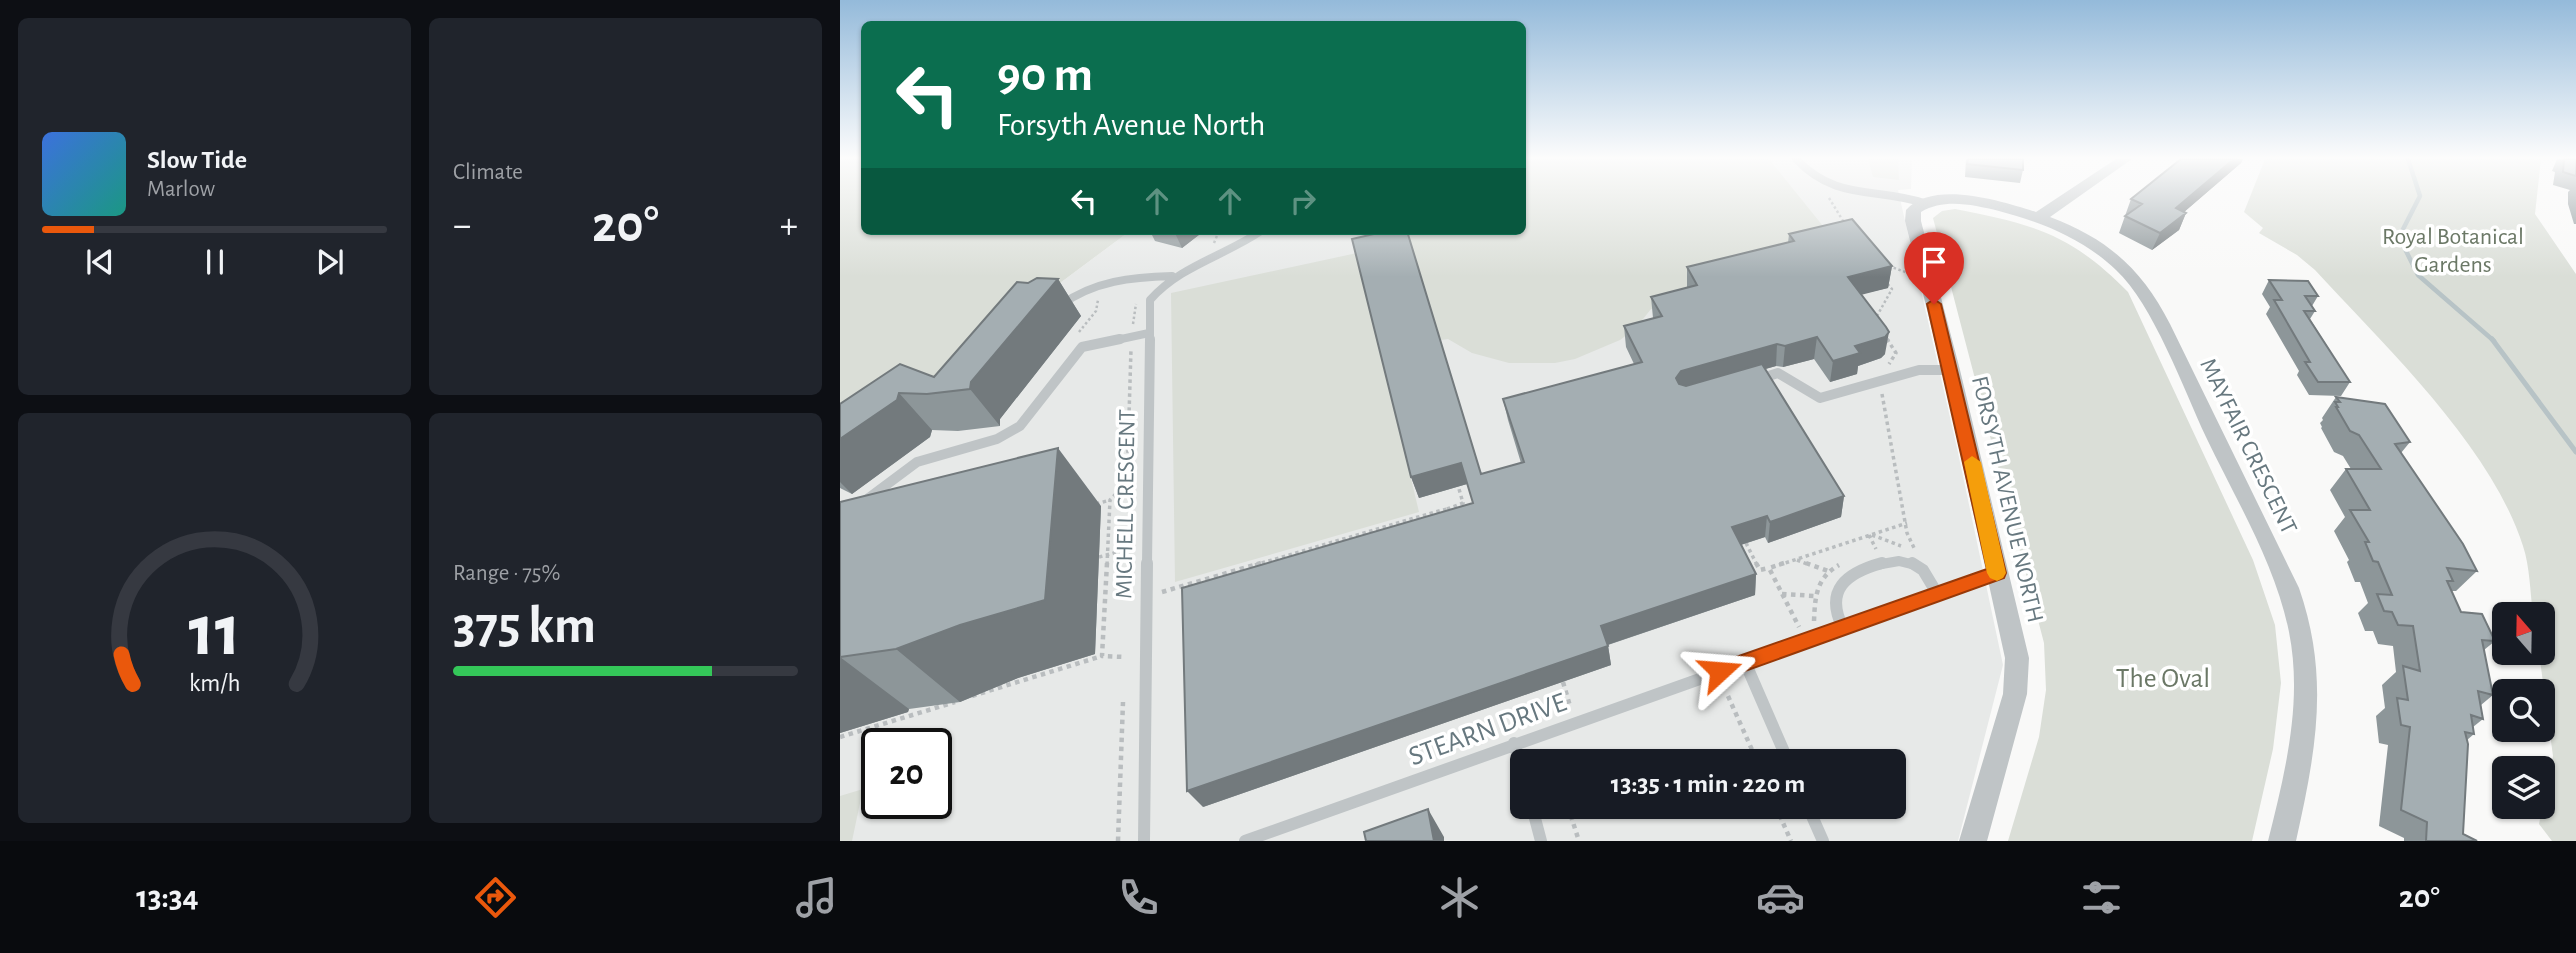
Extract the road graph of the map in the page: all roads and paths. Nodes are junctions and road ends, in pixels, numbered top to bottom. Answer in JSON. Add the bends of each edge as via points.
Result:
{"nodes":[{"id":1,"x":1910,"y":198,"type":"edge"},
{"id":2,"x":2067,"y":198,"type":"edge"},
{"id":3,"x":1924,"y":203,"type":"junction"},
{"id":4,"x":2040,"y":217,"type":"junction"},
{"id":5,"x":1256,"y":235,"type":"edge"},
{"id":6,"x":1877,"y":261,"type":"edge"},
{"id":7,"x":1173,"y":276,"type":"junction"},
{"id":8,"x":1928,"y":282,"type":"junction"},
{"id":9,"x":1099,"y":299,"type":"dead end"},
{"id":10,"x":1139,"y":299,"type":"dead end"},
{"id":11,"x":1088,"y":302,"type":"dead end"},
{"id":12,"x":1051,"y":314,"type":"edge"},
{"id":13,"x":1149,"y":333,"type":"junction"},
{"id":14,"x":1132,"y":336,"type":"junction"},
{"id":15,"x":1951,"y":370,"type":"junction"},
{"id":16,"x":1751,"y":381,"type":"edge"},
{"id":17,"x":1456,"y":477,"type":"edge"},
{"id":18,"x":1110,"y":500,"type":"junction"},
{"id":19,"x":1084,"y":507,"type":"dead end"},
{"id":20,"x":856,"y":509,"type":"edge"},
{"id":21,"x":1447,"y":509,"type":"junction"},
{"id":22,"x":1450,"y":520,"type":"edge"},
{"id":23,"x":1907,"y":523,"type":"dead end"},
{"id":24,"x":1871,"y":534,"type":"junction"},
{"id":25,"x":1746,"y":543,"type":"dead end"},
{"id":26,"x":1132,"y":548,"type":"dead end"},
{"id":27,"x":1916,"y":552,"type":"dead end"},
{"id":28,"x":1107,"y":555,"type":"junction"},
{"id":29,"x":1099,"y":557,"type":"dead end"},
{"id":30,"x":1796,"y":559,"type":"junction"},
{"id":31,"x":1769,"y":568,"type":"junction"},
{"id":32,"x":1828,"y":572,"type":"dead end"},
{"id":33,"x":1997,"y":573,"type":"junction"},
{"id":34,"x":1160,"y":592,"type":"dead end"},
{"id":35,"x":1782,"y":594,"type":"junction"},
{"id":36,"x":1938,"y":595,"type":"junction"},
{"id":37,"x":1815,"y":596,"type":"dead end"},
{"id":38,"x":1799,"y":627,"type":"dead end"},
{"id":39,"x":1843,"y":628,"type":"junction"},
{"id":40,"x":1102,"y":656,"type":"junction"},
{"id":41,"x":1125,"y":657,"type":"dead end"},
{"id":42,"x":1745,"y":663,"type":"junction"},
{"id":43,"x":1563,"y":682,"type":"dead end"},
{"id":44,"x":1728,"y":696,"type":"dead end"},
{"id":45,"x":1123,"y":702,"type":"dead end"},
{"id":46,"x":1570,"y":706,"type":"dead end"},
{"id":47,"x":882,"y":713,"type":"dead end"},
{"id":48,"x":879,"y":725,"type":"junction"},
{"id":49,"x":840,"y":737,"type":"edge"},
{"id":50,"x":1514,"y":743,"type":"junction"},
{"id":51,"x":1516,"y":749,"type":"edge"},
{"id":52,"x":1752,"y":749,"type":"edge"},
{"id":53,"x":1783,"y":749,"type":"edge"},
{"id":54,"x":1535,"y":819,"type":"edge"},
{"id":55,"x":1573,"y":819,"type":"edge"},
{"id":56,"x":1781,"y":819,"type":"edge"},
{"id":57,"x":1814,"y":819,"type":"edge"},
{"id":58,"x":1118,"y":841,"type":"edge"},
{"id":59,"x":1144,"y":841,"type":"edge"},
{"id":60,"x":1245,"y":841,"type":"edge"},
{"id":61,"x":1541,"y":841,"type":"edge"},
{"id":62,"x":1579,"y":841,"type":"edge"},
{"id":63,"x":1791,"y":841,"type":"edge"},
{"id":64,"x":1824,"y":841,"type":"edge"},
{"id":65,"x":1973,"y":841,"type":"edge"},
{"id":66,"x":2282,"y":841,"type":"edge"}],
"edges":[{"from":1,"to":3,"type":"lane"},
{"from":2,"to":4,"type":"street"},
{"from":3,"to":4,"type":"street","name":"MAYFAIR CRESCENT","via":[[1954,199]]},
{"from":3,"to":8,"type":"street","name":"FORSYTH AVENUE NORTH","via":[[1914,210],[1913,220]]},
{"from":4,"to":66,"type":"street","name":"MAYFAIR CRESCENT","via":[[2096,246],[2123,267],[2152,304],[2289,591],[2301,631],[2307,712]]},
{"from":5,"to":7,"type":"lane","name":"MICHELL CRESCENT"},
{"from":6,"to":8,"type":"path"},
{"from":7,"to":12,"type":"lane","via":[[1143,276],[1105,284],[1069,298]]},
{"from":7,"to":13,"type":"lane","name":"MICHELL CRESCENT","via":[[1150,300]]},
{"from":8,"to":15,"type":"street","name":"FORSYTH AVENUE NORTH"},
{"from":9,"to":11,"type":"path"},
{"from":10,"to":14,"type":"path"},
{"from":13,"to":14,"type":"lane"},
{"from":13,"to":59,"type":"lane","name":"MICHELL CRESCENT"},
{"from":14,"to":18,"type":"path","via":[[1127,482]]},
{"from":14,"to":20,"type":"lane","via":[[1082,347],[1028,418],[1010,433],[917,462]]},
{"from":15,"to":16,"type":"lane","via":[[1919,370],[1820,398],[1778,373]]},
{"from":15,"to":33,"type":"street","name":"FORSYTH AVENUE NORTH"},
{"from":17,"to":21,"type":"path","via":[[1463,503]]},
{"from":18,"to":19,"type":"path"},
{"from":18,"to":28,"type":"path"},
{"from":21,"to":22,"type":"path"},
{"from":21,"to":34,"type":"path"},
{"from":23,"to":24,"type":"path"},
{"from":24,"to":27,"type":"path"},
{"from":24,"to":30,"type":"path"},
{"from":25,"to":31,"type":"path","via":[[1760,570]]},
{"from":26,"to":28,"type":"path"},
{"from":28,"to":29,"type":"path"},
{"from":28,"to":40,"type":"path"},
{"from":30,"to":31,"type":"path"},
{"from":30,"to":32,"type":"path"},
{"from":31,"to":35,"type":"path"},
{"from":33,"to":36,"type":"lane","name":"STEARN DRIVE"},
{"from":33,"to":65,"type":"street","name":"FORSYTH AVENUE NORTH","via":[[2017,657],[2015,694]]},
{"from":35,"to":37,"type":"path"},
{"from":35,"to":38,"type":"path"},
{"from":36,"to":39,"type":"lane","name":"STEARN DRIVE"},
{"from":36,"to":39,"type":"lane","via":[[1914,565],[1895,562],[1873,568],[1849,578],[1836,595],[1834,604]]},
{"from":39,"to":42,"type":"lane","name":"STEARN DRIVE"},
{"from":40,"to":41,"type":"path"},
{"from":40,"to":48,"type":"path"},
{"from":42,"to":50,"type":"lane","name":"STEARN DRIVE"},
{"from":42,"to":53,"type":"lane"},
{"from":43,"to":46,"type":"path"},
{"from":44,"to":52,"type":"path"},
{"from":45,"to":58,"type":"path"},
{"from":47,"to":48,"type":"path"},
{"from":48,"to":49,"type":"path"},
{"from":50,"to":51,"type":"lane"},
{"from":50,"to":60,"type":"lane","name":"STEARN DRIVE"},
{"from":54,"to":61,"type":"lane"},
{"from":55,"to":62,"type":"path"},
{"from":56,"to":63,"type":"path"},
{"from":57,"to":64,"type":"lane"}]}
